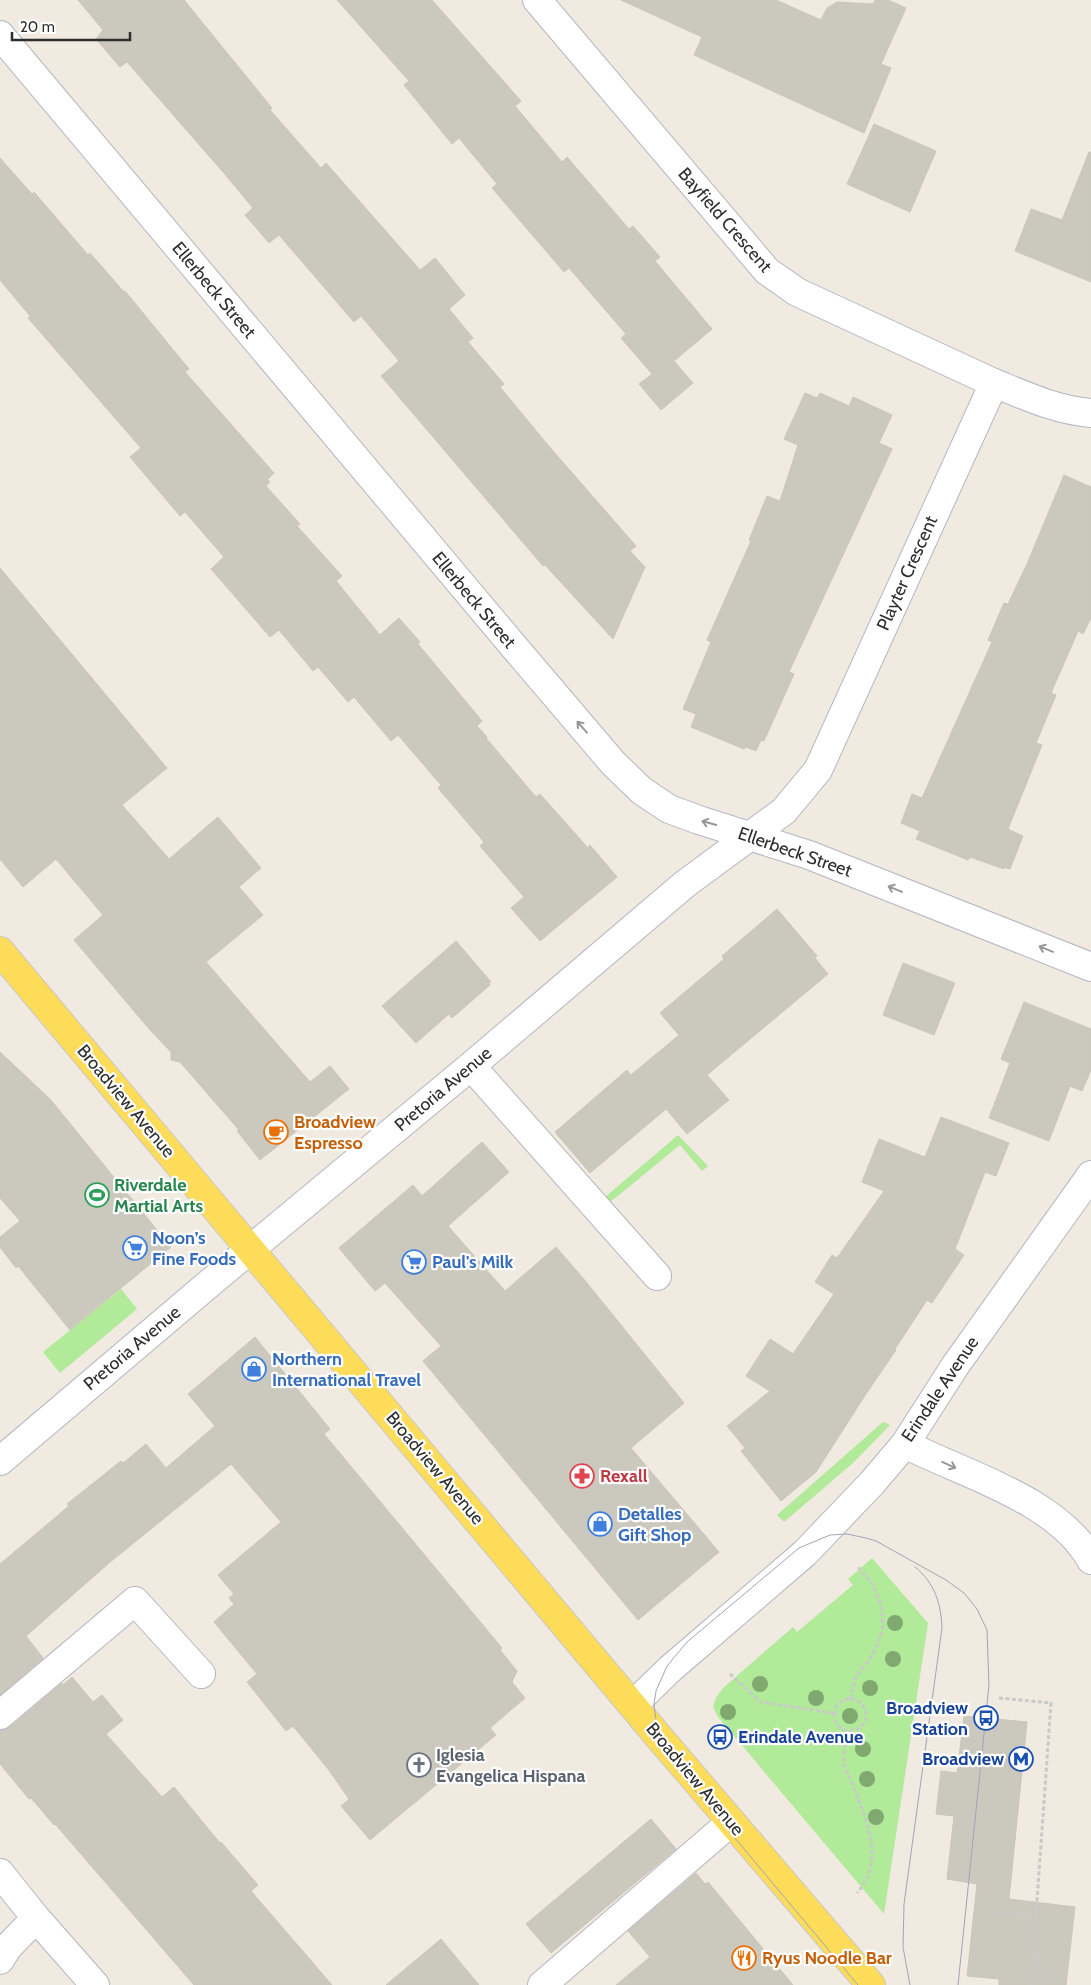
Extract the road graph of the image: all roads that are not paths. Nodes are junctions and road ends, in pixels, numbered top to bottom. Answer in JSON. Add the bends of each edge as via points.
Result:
{"nodes":[{"id":1,"x":537,"y":0,"type":"edge"},
{"id":2,"x":0,"y":35,"type":"edge"},
{"id":3,"x":994,"y":383,"type":"junction"},
{"id":4,"x":1091,"y":413,"type":"edge"},
{"id":5,"x":751,"y":836,"type":"junction"},
{"id":6,"x":0,"y":951,"type":"edge"},
{"id":7,"x":1091,"y":967,"type":"edge"},
{"id":8,"x":471,"y":1066,"type":"junction"},
{"id":9,"x":1091,"y":1176,"type":"edge"},
{"id":10,"x":251,"y":1250,"type":"junction"},
{"id":11,"x":657,"y":1276,"type":"dead end"},
{"id":12,"x":905,"y":1444,"type":"junction"},
{"id":13,"x":0,"y":1461,"type":"edge"},
{"id":14,"x":1091,"y":1560,"type":"edge"},
{"id":15,"x":201,"y":1674,"type":"dead end"},
{"id":16,"x":634,"y":1704,"type":"junction"},
{"id":17,"x":0,"y":1715,"type":"edge"},
{"id":18,"x":732,"y":1822,"type":"junction"},
{"id":19,"x":0,"y":1873,"type":"edge"},
{"id":20,"x":36,"y":1918,"type":"junction"},
{"id":21,"x":0,"y":1960,"type":"edge"},
{"id":22,"x":545,"y":1984,"type":"edge"},
{"id":23,"x":95,"y":1985,"type":"edge"},
{"id":24,"x":871,"y":1985,"type":"edge"}],
"edges":[{"from":1,"to":3,"type":"street","name":"Bayfield Crescent","via":[[767,271],[797,292]]},
{"from":5,"to":2,"type":"street","name":"Ellerbeck Street","one_way":true,"via":[[669,809],[642,791],[613,763]]},
{"from":3,"to":4,"type":"street","via":[[1044,403]]},
{"from":3,"to":5,"type":"street","name":"Playter Crescent","via":[[818,770],[784,811]]},
{"from":7,"to":5,"type":"street","name":"Ellerbeck Street","one_way":true,"via":[[810,855]]},
{"from":5,"to":8,"type":"street","name":"Pretoria Avenue","via":[[685,884]]},
{"from":6,"to":10,"type":"main road","name":"Broadview Avenue"},
{"from":8,"to":10,"type":"street","name":"Pretoria Avenue"},
{"from":8,"to":11,"type":"street"},
{"from":9,"to":12,"type":"street","name":"Erindale Avenue","via":[[955,1366]]},
{"from":10,"to":13,"type":"street","name":"Pretoria Avenue"},
{"from":10,"to":16,"type":"main road","name":"Broadview Avenue"},
{"from":12,"to":14,"type":"street","one_way":true,"via":[[1040,1508],[1083,1545]]},
{"from":12,"to":16,"type":"street","name":"Erindale Avenue","via":[[804,1553]]},
{"from":15,"to":17,"type":"street","via":[[135,1601]]},
{"from":16,"to":18,"type":"main road","name":"Broadview Avenue"},
{"from":18,"to":22,"type":"street"},
{"from":18,"to":24,"type":"main road","name":"Broadview Avenue"},
{"from":19,"to":20,"type":"street"},
{"from":20,"to":21,"type":"street"},
{"from":20,"to":23,"type":"street"}]}
